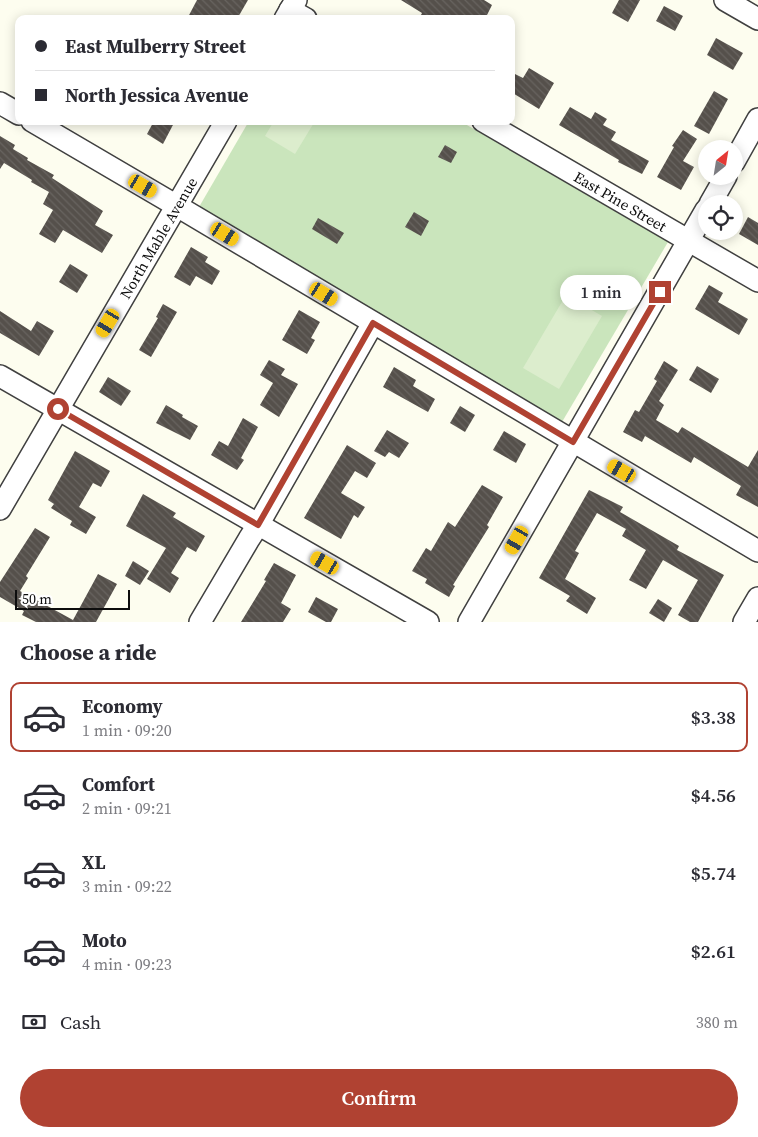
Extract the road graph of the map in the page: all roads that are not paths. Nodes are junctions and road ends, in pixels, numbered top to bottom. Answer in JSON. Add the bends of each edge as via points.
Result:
{"nodes":[{"id":1,"x":725,"y":0,"type":"edge"},
{"id":2,"x":758,"y":19,"type":"edge"},
{"id":3,"x":0,"y":103,"type":"edge"},
{"id":4,"x":15,"y":112,"type":"edge"},
{"id":5,"x":758,"y":120,"type":"edge"},
{"id":6,"x":39,"y":125,"type":"edge"},
{"id":7,"x":224,"y":125,"type":"edge"},
{"id":8,"x":490,"y":125,"type":"edge"},
{"id":9,"x":743,"y":146,"type":"edge"},
{"id":10,"x":177,"y":206,"type":"junction"},
{"id":11,"x":698,"y":224,"type":"edge"},
{"id":12,"x":689,"y":240,"type":"junction"},
{"id":13,"x":758,"y":281,"type":"edge"},
{"id":14,"x":373,"y":323,"type":"junction"},
{"id":15,"x":0,"y":376,"type":"edge"},
{"id":16,"x":58,"y":409,"type":"junction"},
{"id":17,"x":573,"y":442,"type":"junction"},
{"id":18,"x":0,"y":509,"type":"edge"},
{"id":19,"x":258,"y":525,"type":"junction"},
{"id":20,"x":758,"y":551,"type":"edge"},
{"id":21,"x":758,"y":598,"type":"edge"},
{"id":22,"x":200,"y":622,"type":"edge"},
{"id":23,"x":428,"y":622,"type":"edge"},
{"id":24,"x":469,"y":622,"type":"edge"},
{"id":25,"x":744,"y":622,"type":"edge"}],
"edges":[{"from":1,"to":2,"type":"street"},
{"from":3,"to":4,"type":"street"},
{"from":5,"to":9,"type":"street"},
{"from":6,"to":10,"type":"street"},
{"from":7,"to":10,"type":"street","name":"North Mable Avenue"},
{"from":8,"to":12,"type":"street","name":"East Pine Street"},
{"from":10,"to":14,"type":"street"},
{"from":10,"to":16,"type":"street","name":"North Mable Avenue"},
{"from":11,"to":12,"type":"street"},
{"from":12,"to":13,"type":"street","name":"East Pine Street"},
{"from":12,"to":17,"type":"street"},
{"from":14,"to":17,"type":"street"},
{"from":14,"to":19,"type":"street"},
{"from":15,"to":16,"type":"street"},
{"from":16,"to":18,"type":"street","name":"North Mable Avenue"},
{"from":16,"to":19,"type":"street"},
{"from":17,"to":20,"type":"street"},
{"from":17,"to":24,"type":"street"},
{"from":19,"to":22,"type":"street"},
{"from":19,"to":23,"type":"street"},
{"from":21,"to":25,"type":"street"}]}
